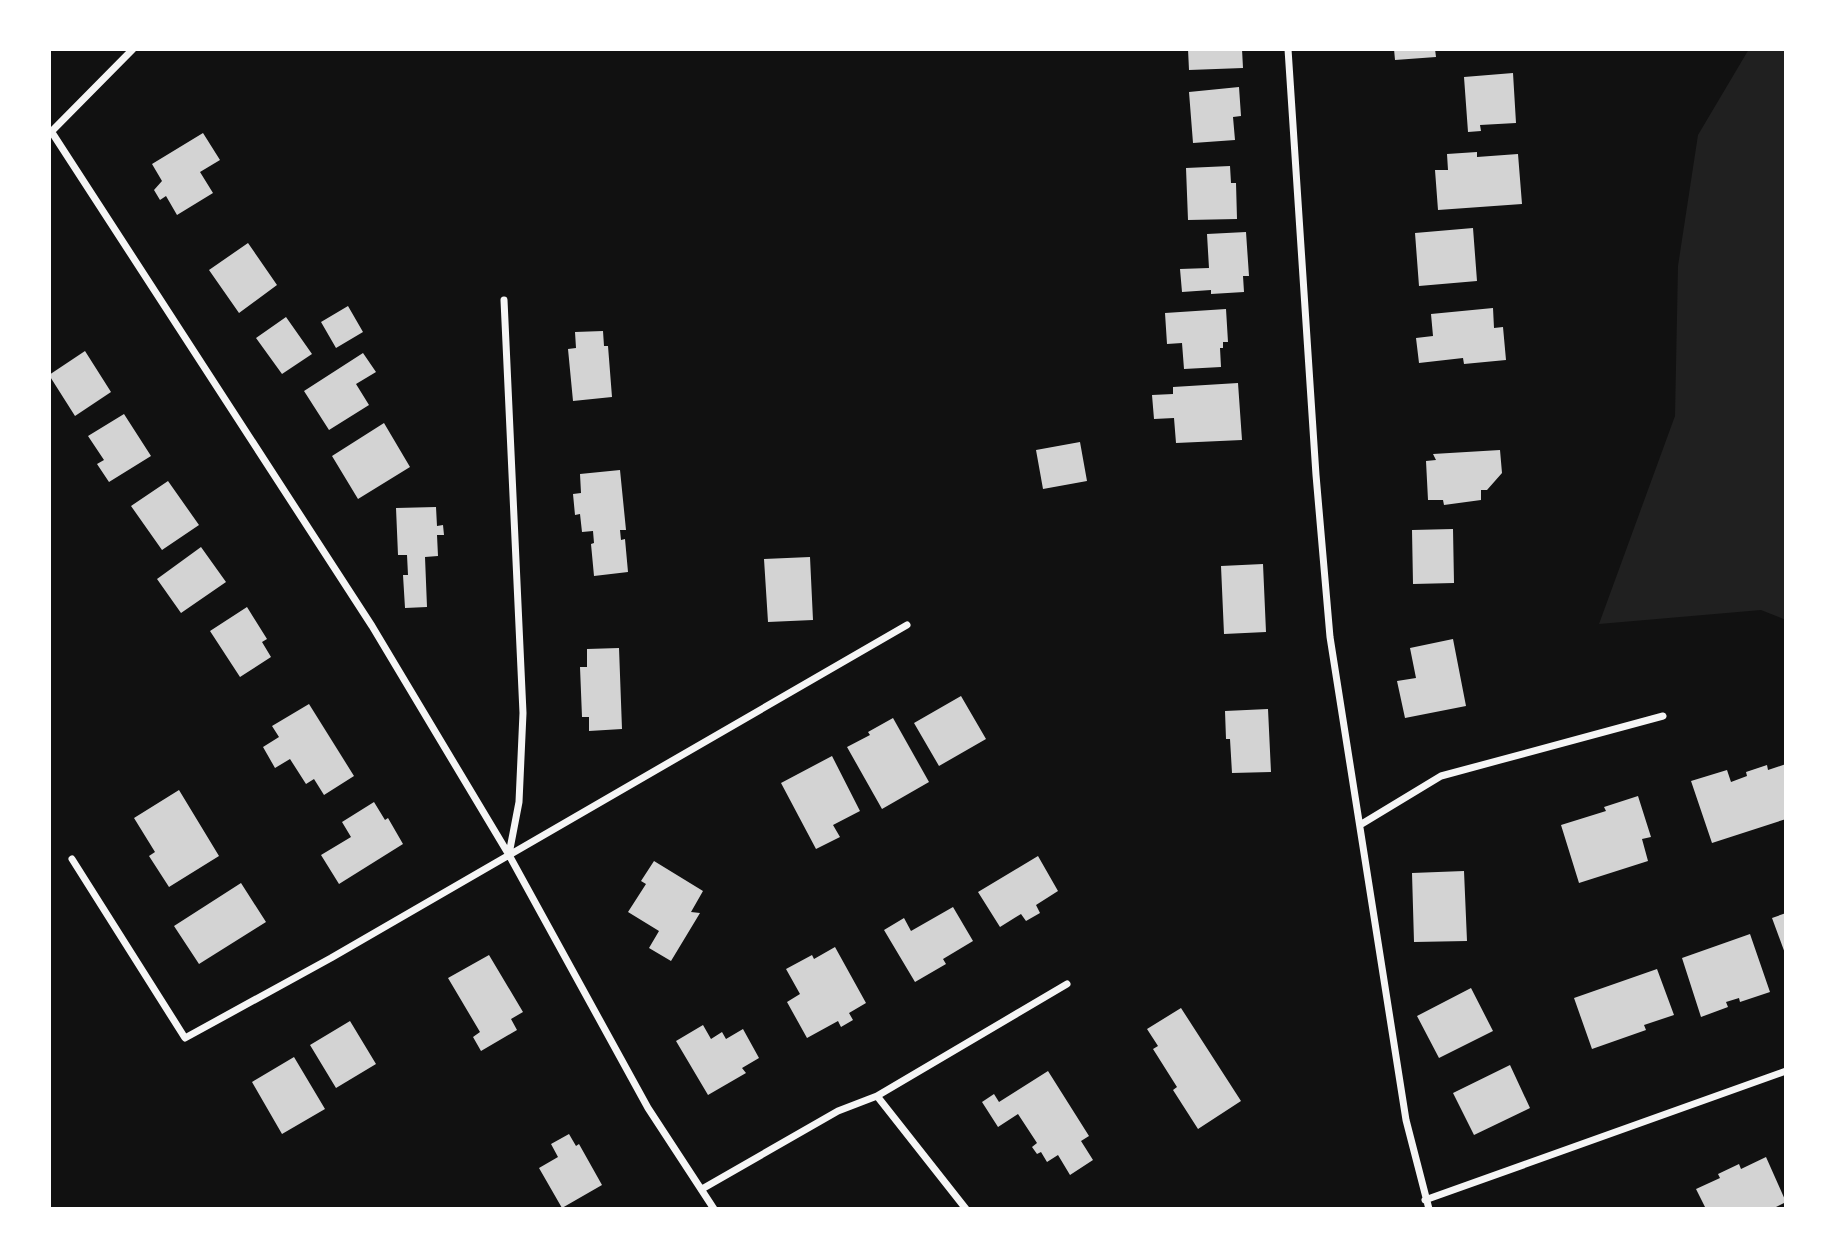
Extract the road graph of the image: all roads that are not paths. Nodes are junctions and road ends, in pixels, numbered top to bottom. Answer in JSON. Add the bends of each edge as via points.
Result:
{"nodes":[{"id":1,"x":133,"y":49,"type":"edge"},
{"id":2,"x":1288,"y":49,"type":"edge"},
{"id":3,"x":50,"y":132,"type":"edge"},
{"id":4,"x":504,"y":300,"type":"dead end"},
{"id":5,"x":907,"y":625,"type":"dead end"},
{"id":6,"x":1663,"y":716,"type":"dead end"},
{"id":7,"x":1360,"y":825,"type":"junction"},
{"id":8,"x":509,"y":855,"type":"junction"},
{"id":9,"x":72,"y":859,"type":"dead end"},
{"id":10,"x":1067,"y":984,"type":"dead end"},
{"id":11,"x":1786,"y":1071,"type":"edge"},
{"id":12,"x":877,"y":1096,"type":"junction"},
{"id":13,"x":702,"y":1189,"type":"junction"},
{"id":14,"x":1425,"y":1200,"type":"junction"},
{"id":15,"x":714,"y":1209,"type":"edge"},
{"id":16,"x":966,"y":1209,"type":"edge"},
{"id":17,"x":1429,"y":1209,"type":"edge"}],
"edges":[{"from":1,"to":3,"type":"street"},
{"from":2,"to":7,"type":"street","via":[[1330,637]]},
{"from":3,"to":8,"type":"street","via":[[372,626]]},
{"from":4,"to":8,"type":"street","via":[[523,713],[519,802]]},
{"from":5,"to":8,"type":"street"},
{"from":6,"to":7,"type":"street","via":[[1441,776]]},
{"from":7,"to":14,"type":"street","via":[[1406,1120]]},
{"from":8,"to":9,"type":"street","via":[[185,1038]]},
{"from":8,"to":13,"type":"street","via":[[648,1108]]},
{"from":10,"to":12,"type":"street"},
{"from":11,"to":14,"type":"street"},
{"from":12,"to":13,"type":"street","via":[[838,1111]]},
{"from":12,"to":16,"type":"street"},
{"from":13,"to":15,"type":"street"},
{"from":14,"to":17,"type":"street"}]}
